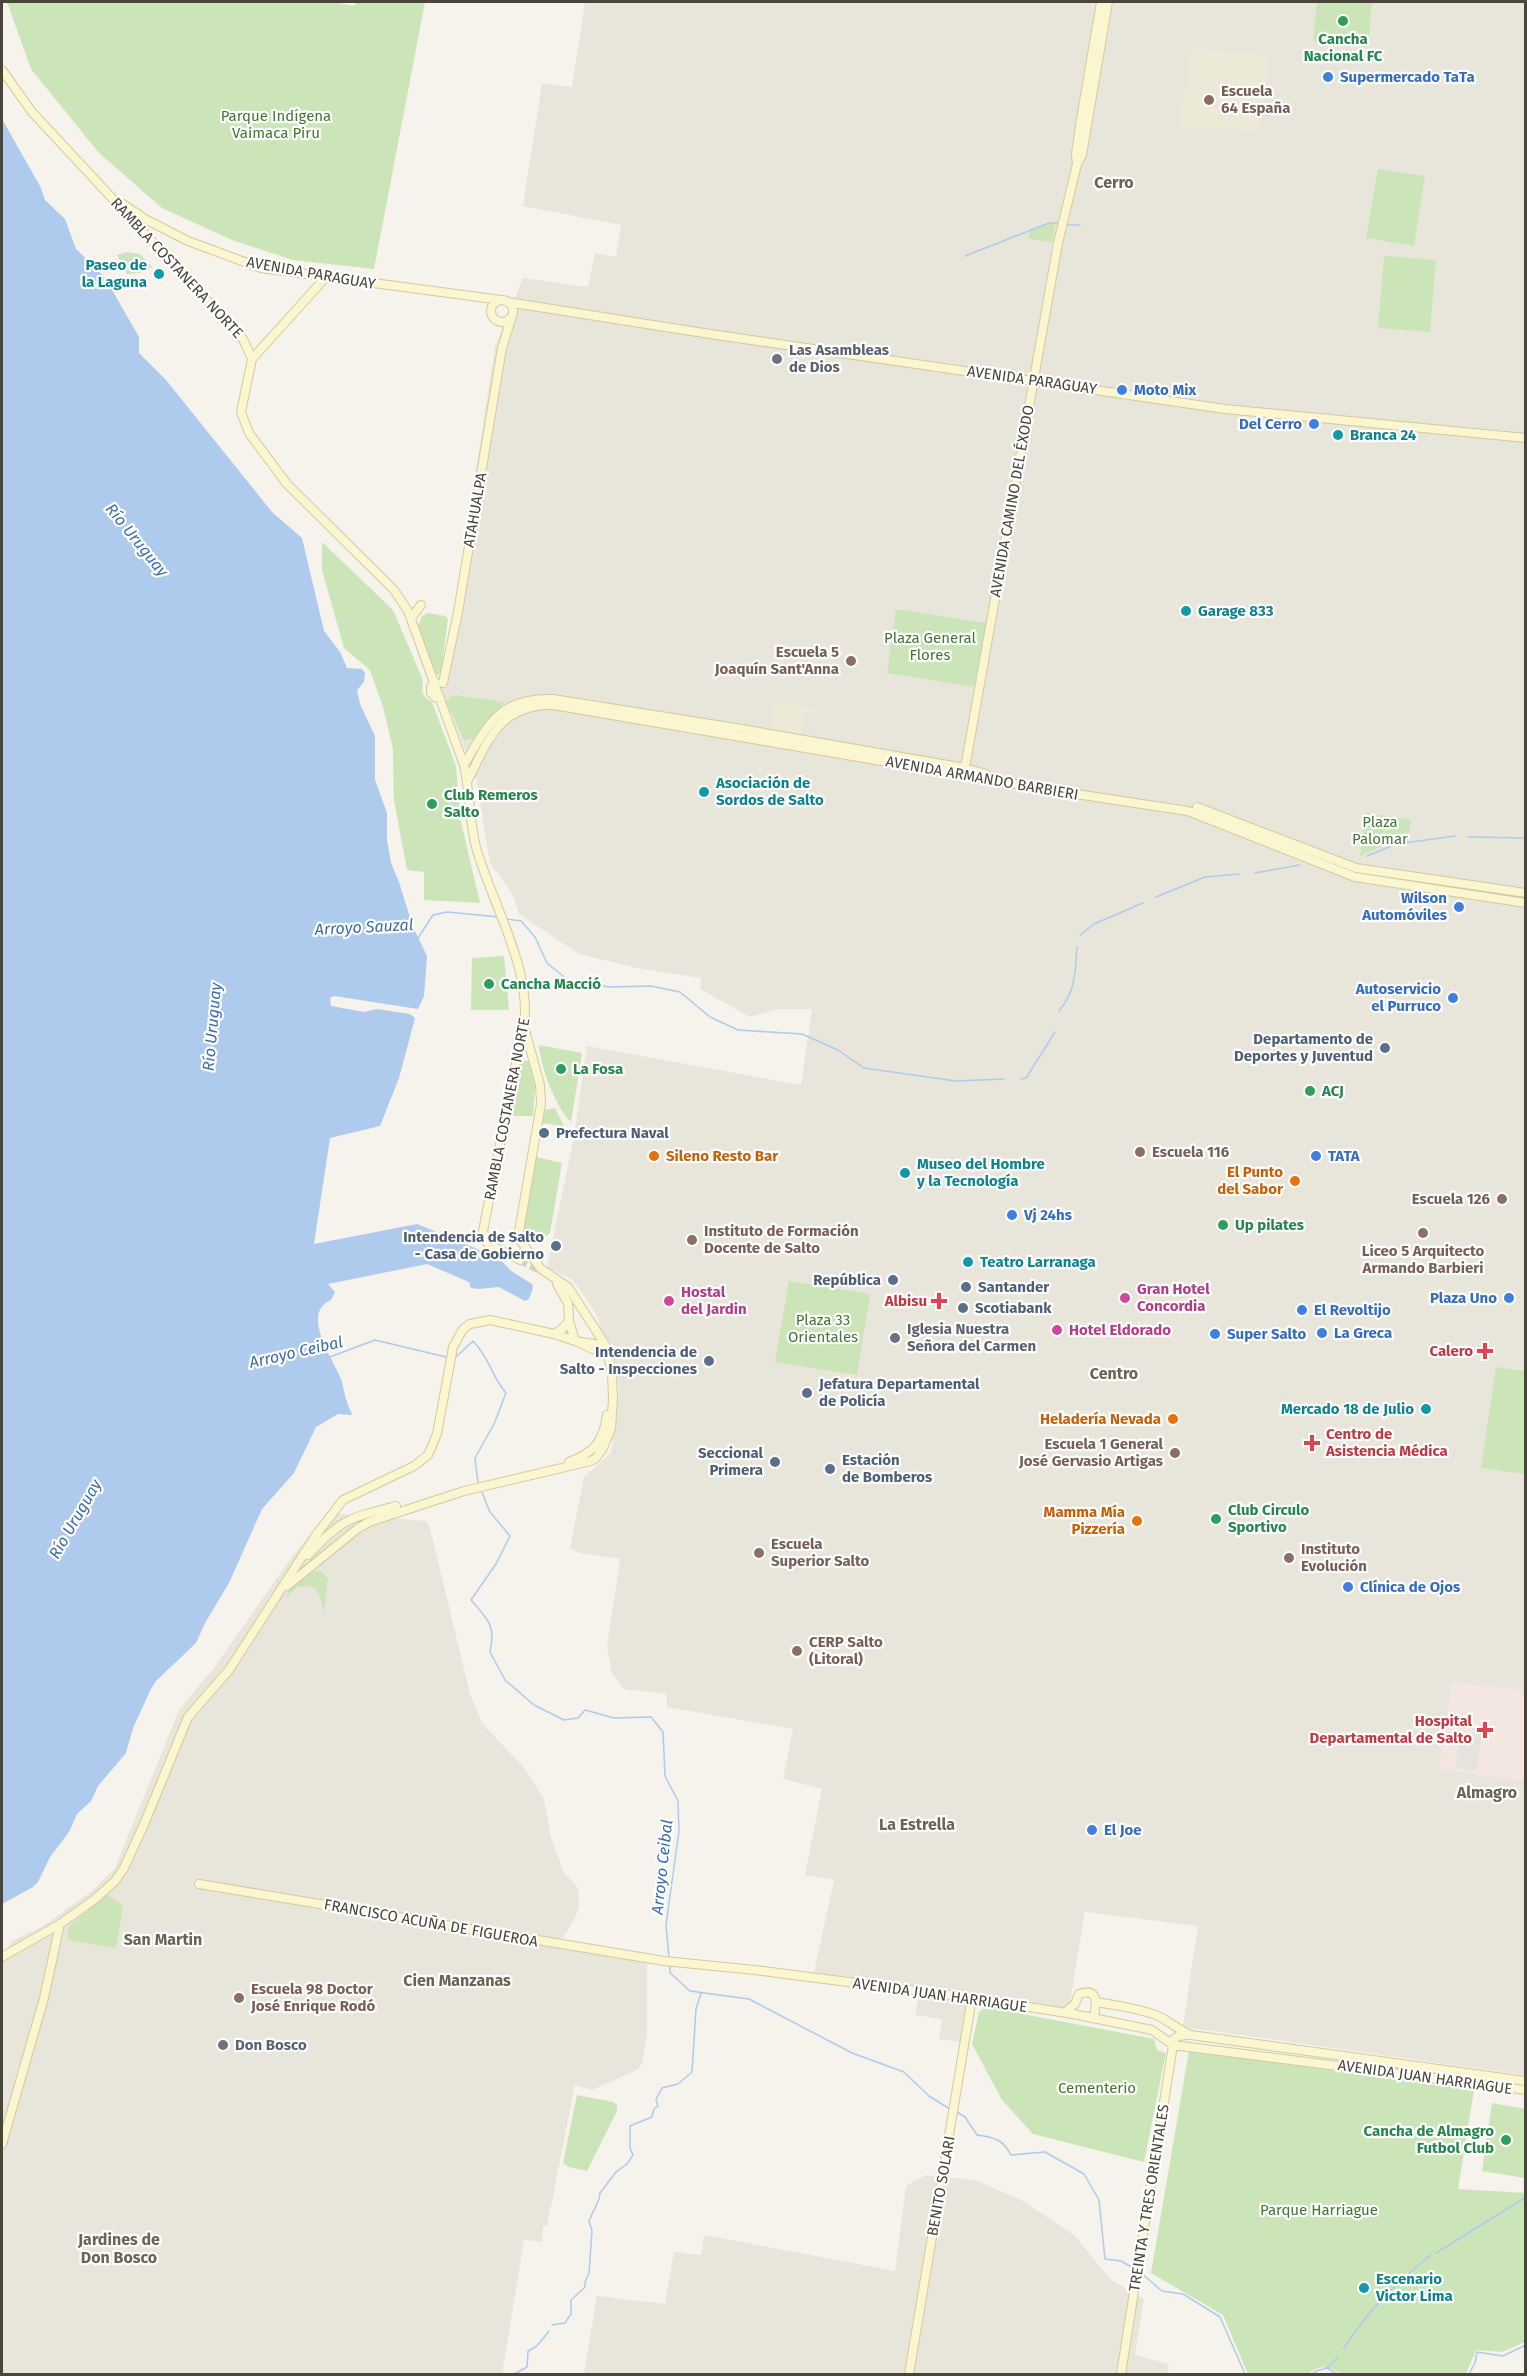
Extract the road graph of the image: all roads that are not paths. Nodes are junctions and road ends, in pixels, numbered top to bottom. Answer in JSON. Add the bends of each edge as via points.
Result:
{"nodes":[{"id":1,"x":1101,"y":2,"type":"edge"},
{"id":2,"x":1108,"y":2,"type":"edge"},
{"id":3,"x":2,"y":70,"type":"edge"},
{"id":4,"x":1077,"y":164,"type":"junction"},
{"id":5,"x":102,"y":187,"type":"junction"},
{"id":6,"x":326,"y":277,"type":"junction"},
{"id":7,"x":468,"y":297,"type":"junction"},
{"id":8,"x":504,"y":301,"type":"junction"},
{"id":9,"x":540,"y":308,"type":"junction"},
{"id":10,"x":512,"y":314,"type":"junction"},
{"id":11,"x":493,"y":317,"type":"junction"},
{"id":12,"x":502,"y":348,"type":"junction"},
{"id":13,"x":252,"y":359,"type":"junction"},
{"id":14,"x":1033,"y":380,"type":"junction"},
{"id":15,"x":1526,"y":438,"type":"edge"},
{"id":16,"x":421,"y":605,"type":"dead end"},
{"id":17,"x":411,"y":618,"type":"junction"},
{"id":18,"x":439,"y":682,"type":"junction"},
{"id":19,"x":440,"y":698,"type":"junction"},
{"id":20,"x":476,"y":745,"type":"junction"},
{"id":21,"x":458,"y":749,"type":"junction"},
{"id":22,"x":469,"y":756,"type":"junction"},
{"id":23,"x":464,"y":765,"type":"junction"},
{"id":24,"x":474,"y":768,"type":"junction"},
{"id":25,"x":966,"y":768,"type":"junction"},
{"id":26,"x":467,"y":782,"type":"junction"},
{"id":27,"x":1526,"y":893,"type":"edge"},
{"id":28,"x":1526,"y":903,"type":"edge"},
{"id":29,"x":525,"y":1030,"type":"junction"},
{"id":30,"x":516,"y":1061,"type":"junction"},
{"id":31,"x":533,"y":1062,"type":"junction"},
{"id":32,"x":520,"y":1260,"type":"tunnel mouth"},
{"id":33,"x":557,"y":1284,"type":"dead end"},
{"id":34,"x":569,"y":1321,"type":"junction"},
{"id":35,"x":554,"y":1334,"type":"junction"},
{"id":36,"x":575,"y":1341,"type":"junction"},
{"id":37,"x":604,"y":1349,"type":"junction"},
{"id":38,"x":452,"y":1495,"type":"junction"},
{"id":39,"x":294,"y":1570,"type":"junction"},
{"id":40,"x":280,"y":1593,"type":"junction"},
{"id":41,"x":199,"y":1884,"type":"dead end"},
{"id":42,"x":60,"y":1924,"type":"junction"},
{"id":43,"x":2,"y":1957,"type":"edge"},
{"id":44,"x":693,"y":1964,"type":"joint"},
{"id":45,"x":972,"y":1998,"type":"junction"},
{"id":46,"x":1097,"y":2002,"type":"junction"},
{"id":47,"x":1072,"y":2014,"type":"junction"},
{"id":48,"x":1094,"y":2018,"type":"junction"},
{"id":49,"x":1191,"y":2035,"type":"junction"},
{"id":50,"x":1177,"y":2046,"type":"junction"},
{"id":51,"x":1526,"y":2081,"type":"edge"},
{"id":52,"x":1526,"y":2090,"type":"edge"},
{"id":53,"x":2,"y":2144,"type":"edge"},
{"id":54,"x":909,"y":2374,"type":"edge"},
{"id":55,"x":1121,"y":2374,"type":"edge"}],
"edges":[{"from":1,"to":4,"type":"street","name":"AVENIDA CAMINO DEL ÉXODO"},
{"from":2,"to":4,"type":"street","name":"AVENIDA CAMINO DEL ÉXODO","via":[[1082,155]]},
{"from":3,"to":5,"type":"street","name":"RAMBLA COSTANERA NORTE","via":[[32,112]]},
{"from":4,"to":14,"type":"street","name":"AVENIDA CAMINO DEL ÉXODO"},
{"from":5,"to":6,"type":"street","name":"AVENIDA PARAGUAY","via":[[145,219],[188,242],[261,267]]},
{"from":5,"to":13,"type":"street","name":"RAMBLA COSTANERA NORTE","via":[[243,339]]},
{"from":6,"to":7,"type":"street","name":"AVENIDA PARAGUAY"},
{"from":6,"to":13,"type":"street"},
{"from":7,"to":8,"type":"street","name":"AVENIDA PARAGUAY"},
{"from":7,"to":11,"type":"street","name":"AVENIDA PARAGUAY"},
{"from":8,"to":9,"type":"street","name":"AVENIDA PARAGUAY"},
{"from":8,"to":10,"type":"street","via":[[512,306]]},
{"from":8,"to":11,"type":"street","via":[[494,303]]},
{"from":9,"to":10,"type":"street","name":"AVENIDA PARAGUAY","via":[[520,309]]},
{"from":9,"to":14,"type":"street","name":"AVENIDA PARAGUAY"},
{"from":10,"to":11,"type":"street","via":[[504,322]]},
{"from":10,"to":12,"type":"street","name":"ATAHUALPA"},
{"from":11,"to":12,"type":"street","name":"ATAHUALPA"},
{"from":12,"to":18,"type":"street","name":"ATAHUALPA","via":[[447,672]]},
{"from":13,"to":17,"type":"street","via":[[241,412],[249,433],[287,484],[394,590]]},
{"from":14,"to":15,"type":"street","name":"AVENIDA PARAGUAY","via":[[1225,409]]},
{"from":14,"to":25,"type":"street","name":"AVENIDA CAMINO DEL ÉXODO"},
{"from":16,"to":17,"type":"street"},
{"from":17,"to":18,"type":"street"},
{"from":18,"to":19,"type":"street","via":[[447,686],[447,692]]},
{"from":18,"to":19,"type":"street","via":[[431,686],[431,693]]},
{"from":19,"to":21,"type":"street","name":"RAMBLA COSTANERA NORTE"},
{"from":20,"to":21,"type":"street"},
{"from":20,"to":22,"type":"street","name":"AVENIDA ARMANDO BARBIERI"},
{"from":20,"to":25,"type":"street","name":"AVENIDA ARMANDO BARBIERI","via":[[492,721],[511,705],[531,699],[553,699]]},
{"from":21,"to":22,"type":"street"},
{"from":21,"to":23,"type":"street","name":"RAMBLA COSTANERA NORTE"},
{"from":22,"to":23,"type":"street","name":"AVENIDA ARMANDO BARBIERI"},
{"from":22,"to":24,"type":"street"},
{"from":23,"to":26,"type":"street","name":"RAMBLA COSTANERA NORTE"},
{"from":24,"to":26,"type":"street","name":"AVENIDA ARMANDO BARBIERI"},
{"from":24,"to":28,"type":"street","name":"AVENIDA ARMANDO BARBIERI","via":[[491,734],[505,720],[522,708],[553,705],[1188,811],[1355,877]]},
{"from":25,"to":27,"type":"street","name":"AVENIDA ARMANDO BARBIERI","via":[[1002,777],[1190,805],[1356,868]]},
{"from":26,"to":29,"type":"street","name":"RAMBLA COSTANERA NORTE","via":[[472,833],[526,997]]},
{"from":29,"to":30,"type":"street","name":"RAMBLA COSTANERA NORTE"},
{"from":29,"to":31,"type":"street"},
{"from":30,"to":31,"type":"street","via":[[524,1057]]},
{"from":30,"to":32,"type":"street","name":"RAMBLA COSTANERA NORTE","via":[[483,1231],[488,1244]]},
{"from":31,"to":37,"type":"street","via":[[541,1104],[518,1238],[541,1269],[568,1287]]},
{"from":33,"to":34,"type":"street","via":[[568,1303]]},
{"from":34,"to":35,"type":"street"},
{"from":34,"to":36,"type":"street"},
{"from":35,"to":36,"type":"street"},
{"from":35,"to":39,"type":"street","via":[[504,1321],[480,1321],[463,1329],[453,1347],[437,1434],[428,1455],[414,1466],[343,1500]]},
{"from":36,"to":37,"type":"street"},
{"from":37,"to":38,"type":"street","via":[[613,1399],[610,1428],[596,1458]]},
{"from":38,"to":39,"type":"street","via":[[346,1520]]},
{"from":38,"to":40,"type":"street","via":[[369,1522]]},
{"from":39,"to":40,"type":"street"},
{"from":40,"to":42,"type":"street","via":[[229,1670],[189,1717],[124,1868],[100,1895]]},
{"from":41,"to":44,"type":"street","name":"FRANCISCO ACUÑA DE FIGUEROA"},
{"from":42,"to":43,"type":"street"},
{"from":42,"to":53,"type":"street","via":[[44,1998]]},
{"from":44,"to":45,"type":"street","name":"AVENIDA JUAN HARRIAGUE"},
{"from":45,"to":47,"type":"street","name":"AVENIDA JUAN HARRIAGUE"},
{"from":45,"to":54,"type":"street","name":"BENITO SOLARI"},
{"from":46,"to":47,"type":"street","name":"AVENIDA JUAN HARRIAGUE","via":[[1094,1995],[1079,1994]]},
{"from":46,"to":48,"type":"street"},
{"from":46,"to":49,"type":"street","name":"AVENIDA JUAN HARRIAGUE","via":[[1159,2016],[1175,2029]]},
{"from":47,"to":48,"type":"street","name":"AVENIDA JUAN HARRIAGUE"},
{"from":48,"to":50,"type":"street","name":"AVENIDA JUAN HARRIAGUE","via":[[1152,2030]]},
{"from":49,"to":50,"type":"street","via":[[1175,2037]]},
{"from":49,"to":51,"type":"street","name":"AVENIDA JUAN HARRIAGUE"},
{"from":50,"to":52,"type":"street","name":"AVENIDA JUAN HARRIAGUE"},
{"from":50,"to":55,"type":"street","name":"TREINTA Y TRES ORIENTALES"}]}
